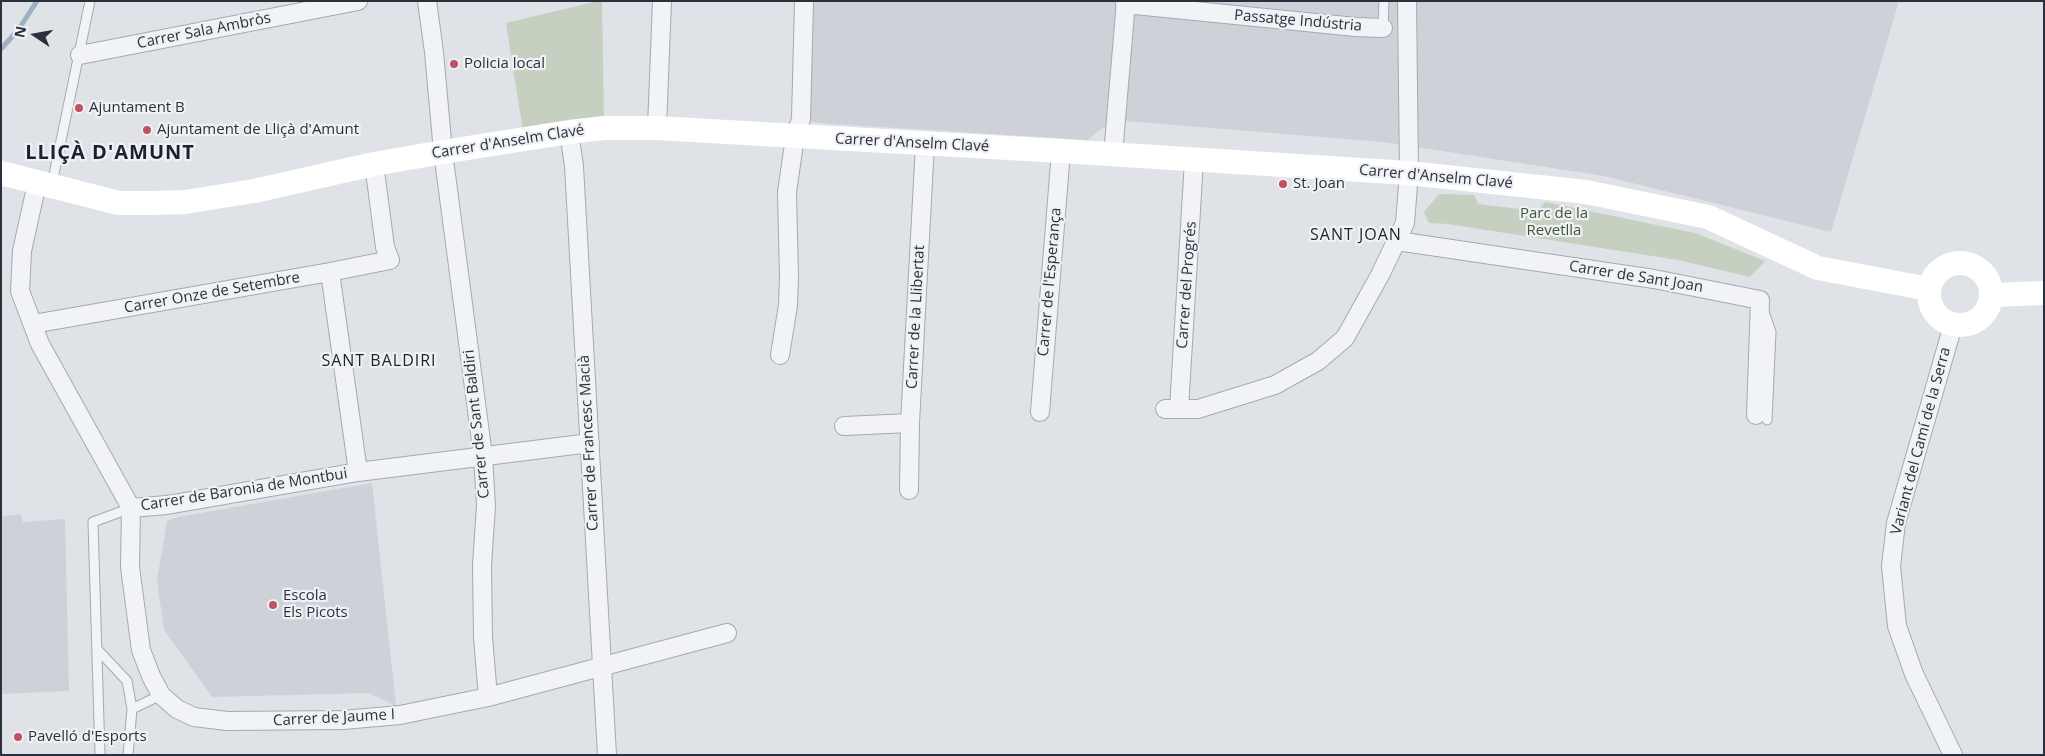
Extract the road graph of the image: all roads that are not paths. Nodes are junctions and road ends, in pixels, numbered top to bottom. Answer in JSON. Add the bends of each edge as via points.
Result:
{"nodes":[{"id":1,"x":90,"y":1,"type":"edge"},
{"id":2,"x":358,"y":1,"type":"edge"},
{"id":3,"x":427,"y":1,"type":"edge"},
{"id":4,"x":662,"y":1,"type":"edge"},
{"id":5,"x":804,"y":1,"type":"edge"},
{"id":6,"x":1384,"y":1,"type":"edge"},
{"id":7,"x":1407,"y":1,"type":"edge"},
{"id":8,"x":1126,"y":3,"type":"edge"},
{"id":9,"x":1383,"y":28,"type":"joint"},
{"id":10,"x":80,"y":55,"type":"junction"},
{"id":11,"x":657,"y":128,"type":"junction"},
{"id":12,"x":570,"y":132,"type":"junction"},
{"id":13,"x":795,"y":137,"type":"junction"},
{"id":14,"x":925,"y":144,"type":"junction"},
{"id":15,"x":1061,"y":151,"type":"junction"},
{"id":16,"x":442,"y":152,"type":"junction"},
{"id":17,"x":1113,"y":155,"type":"junction"},
{"id":18,"x":1194,"y":160,"type":"junction"},
{"id":19,"x":374,"y":164,"type":"junction"},
{"id":20,"x":1,"y":173,"type":"edge"},
{"id":21,"x":1409,"y":173,"type":"junction"},
{"id":22,"x":44,"y":185,"type":"junction"},
{"id":23,"x":1398,"y":241,"type":"junction"},
{"id":24,"x":330,"y":272,"type":"junction"},
{"id":25,"x":1929,"y":289,"type":"junction"},
{"id":26,"x":2044,"y":293,"type":"edge"},
{"id":27,"x":1992,"y":295,"type":"junction"},
{"id":28,"x":33,"y":324,"type":"junction"},
{"id":29,"x":1953,"y":325,"type":"junction"},
{"id":30,"x":780,"y":355,"type":"dead end"},
{"id":31,"x":1040,"y":412,"type":"dead end"},
{"id":32,"x":1761,"y":418,"type":"dead end"},
{"id":33,"x":910,"y":423,"type":"junction"},
{"id":34,"x":844,"y":426,"type":"dead end"},
{"id":35,"x":590,"y":443,"type":"junction"},
{"id":36,"x":482,"y":456,"type":"junction"},
{"id":37,"x":358,"y":472,"type":"junction"},
{"id":38,"x":909,"y":490,"type":"dead end"},
{"id":39,"x":131,"y":508,"type":"junction"},
{"id":40,"x":727,"y":634,"type":"dead end"},
{"id":41,"x":97,"y":649,"type":"junction"},
{"id":42,"x":601,"y":668,"type":"junction"},
{"id":43,"x":161,"y":695,"type":"junction"},
{"id":44,"x":488,"y":697,"type":"junction"},
{"id":45,"x":132,"y":709,"type":"junction"},
{"id":46,"x":100,"y":755,"type":"edge"},
{"id":47,"x":128,"y":755,"type":"edge"},
{"id":48,"x":607,"y":755,"type":"edge"},
{"id":49,"x":1953,"y":755,"type":"edge"}],
"edges":[{"from":1,"to":10,"type":"lane"},
{"from":2,"to":10,"type":"street","name":"Carrer Sala Ambròs"},
{"from":3,"to":16,"type":"street","name":"Carrer de Sant Baldiri"},
{"from":4,"to":11,"type":"street"},
{"from":5,"to":13,"type":"street","via":[[801,119]]},
{"from":6,"to":9,"type":"lane","name":"Passatge Indústria"},
{"from":7,"to":21,"type":"street"},
{"from":8,"to":9,"type":"street","name":"Passatge Indústria"},
{"from":8,"to":17,"type":"street"},
{"from":10,"to":22,"type":"lane"},
{"from":11,"to":12,"type":"street","name":"Carrer d'Anselm Clavé"},
{"from":11,"to":13,"type":"street","name":"Carrer d'Anselm Clavé"},
{"from":12,"to":16,"type":"street","name":"Carrer d'Anselm Clavé"},
{"from":12,"to":35,"type":"street","name":"Carrer de Francesc Macià"},
{"from":13,"to":14,"type":"street","name":"Carrer d'Anselm Clavé"},
{"from":13,"to":30,"type":"street","via":[[786,192],[789,277]]},
{"from":14,"to":15,"type":"street","name":"Carrer d'Anselm Clavé"},
{"from":14,"to":33,"type":"street","name":"Carrer de la Llibertat"},
{"from":15,"to":17,"type":"street","name":"Carrer d'Anselm Clavé"},
{"from":15,"to":31,"type":"street","name":"Carrer de l'Esperança"},
{"from":16,"to":19,"type":"street","name":"Carrer d'Anselm Clavé"},
{"from":16,"to":36,"type":"street","name":"Carrer de Sant Baldiri"},
{"from":17,"to":18,"type":"street","name":"Carrer d'Anselm Clavé"},
{"from":18,"to":21,"type":"street","name":"Carrer d'Anselm Clavé"},
{"from":18,"to":23,"type":"street","name":"Carrer del Progrés","via":[[1172,409],[1198,409],[1275,386],[1318,361],[1345,338]]},
{"from":19,"to":22,"type":"street","name":"Carrer d'Anselm Clavé","via":[[185,202],[119,203]]},
{"from":19,"to":24,"type":"street","name":"Carrer Onze de Setembre","via":[[385,247],[390,260]]},
{"from":20,"to":22,"type":"street","name":"Carrer d'Anselm Clavé"},
{"from":21,"to":23,"type":"street","via":[[1405,222]]},
{"from":21,"to":25,"type":"street","name":"Carrer d'Anselm Clavé","via":[[1586,192],[1708,217],[1818,268]]},
{"from":22,"to":28,"type":"street","name":"Carrer de Baronia de Montbui","via":[[22,251],[20,291]]},
{"from":23,"to":32,"type":"street","name":"Carrer de Sant Joan","via":[[1654,279],[1760,300]]},
{"from":24,"to":28,"type":"street","name":"Carrer Onze de Setembre"},
{"from":24,"to":37,"type":"street"},
{"from":25,"to":27,"type":"street","via":[[1944,267],[1970,264],[1988,280]]},
{"from":25,"to":29,"type":"street","via":[[1930,304],[1938,317]]},
{"from":26,"to":27,"type":"street"},
{"from":27,"to":29,"type":"street","via":[[1983,317],[1973,324]]},
{"from":28,"to":39,"type":"street","name":"Carrer de Baronia de Montbui","via":[[40,344]]},
{"from":29,"to":49,"type":"street","name":"Variant del Camí de la Serra","via":[[1896,522],[1891,566],[1897,626],[1914,674]]},
{"from":33,"to":34,"type":"street"},
{"from":33,"to":38,"type":"street","name":"Carrer de la Llibertat"},
{"from":35,"to":36,"type":"street","name":"Carrer de Baronia de Montbui"},
{"from":35,"to":42,"type":"street","name":"Carrer de Francesc Macià"},
{"from":36,"to":37,"type":"street","name":"Carrer de Baronia de Montbui"},
{"from":36,"to":44,"type":"street","name":"Carrer de Sant Baldiri","via":[[486,506],[482,565],[483,637]]},
{"from":37,"to":39,"type":"street","name":"Carrer de Baronia de Montbui","via":[[168,505]]},
{"from":39,"to":41,"type":"lane","via":[[93,522]]},
{"from":39,"to":43,"type":"street","name":"Carrer de Jaume I","via":[[130,567],[137,626],[141,650]]},
{"from":40,"to":42,"type":"street","name":"Carrer de Jaume I"},
{"from":41,"to":45,"type":"lane","via":[[127,681]]},
{"from":41,"to":46,"type":"lane"},
{"from":42,"to":44,"type":"street","name":"Carrer de Jaume I"},
{"from":42,"to":48,"type":"street","name":"Carrer de Francesc Macià"},
{"from":43,"to":44,"type":"street","name":"Carrer de Jaume I","via":[[177,710],[194,718],[227,721],[343,720],[400,715]]},
{"from":43,"to":45,"type":"lane"},
{"from":45,"to":47,"type":"lane"}]}
